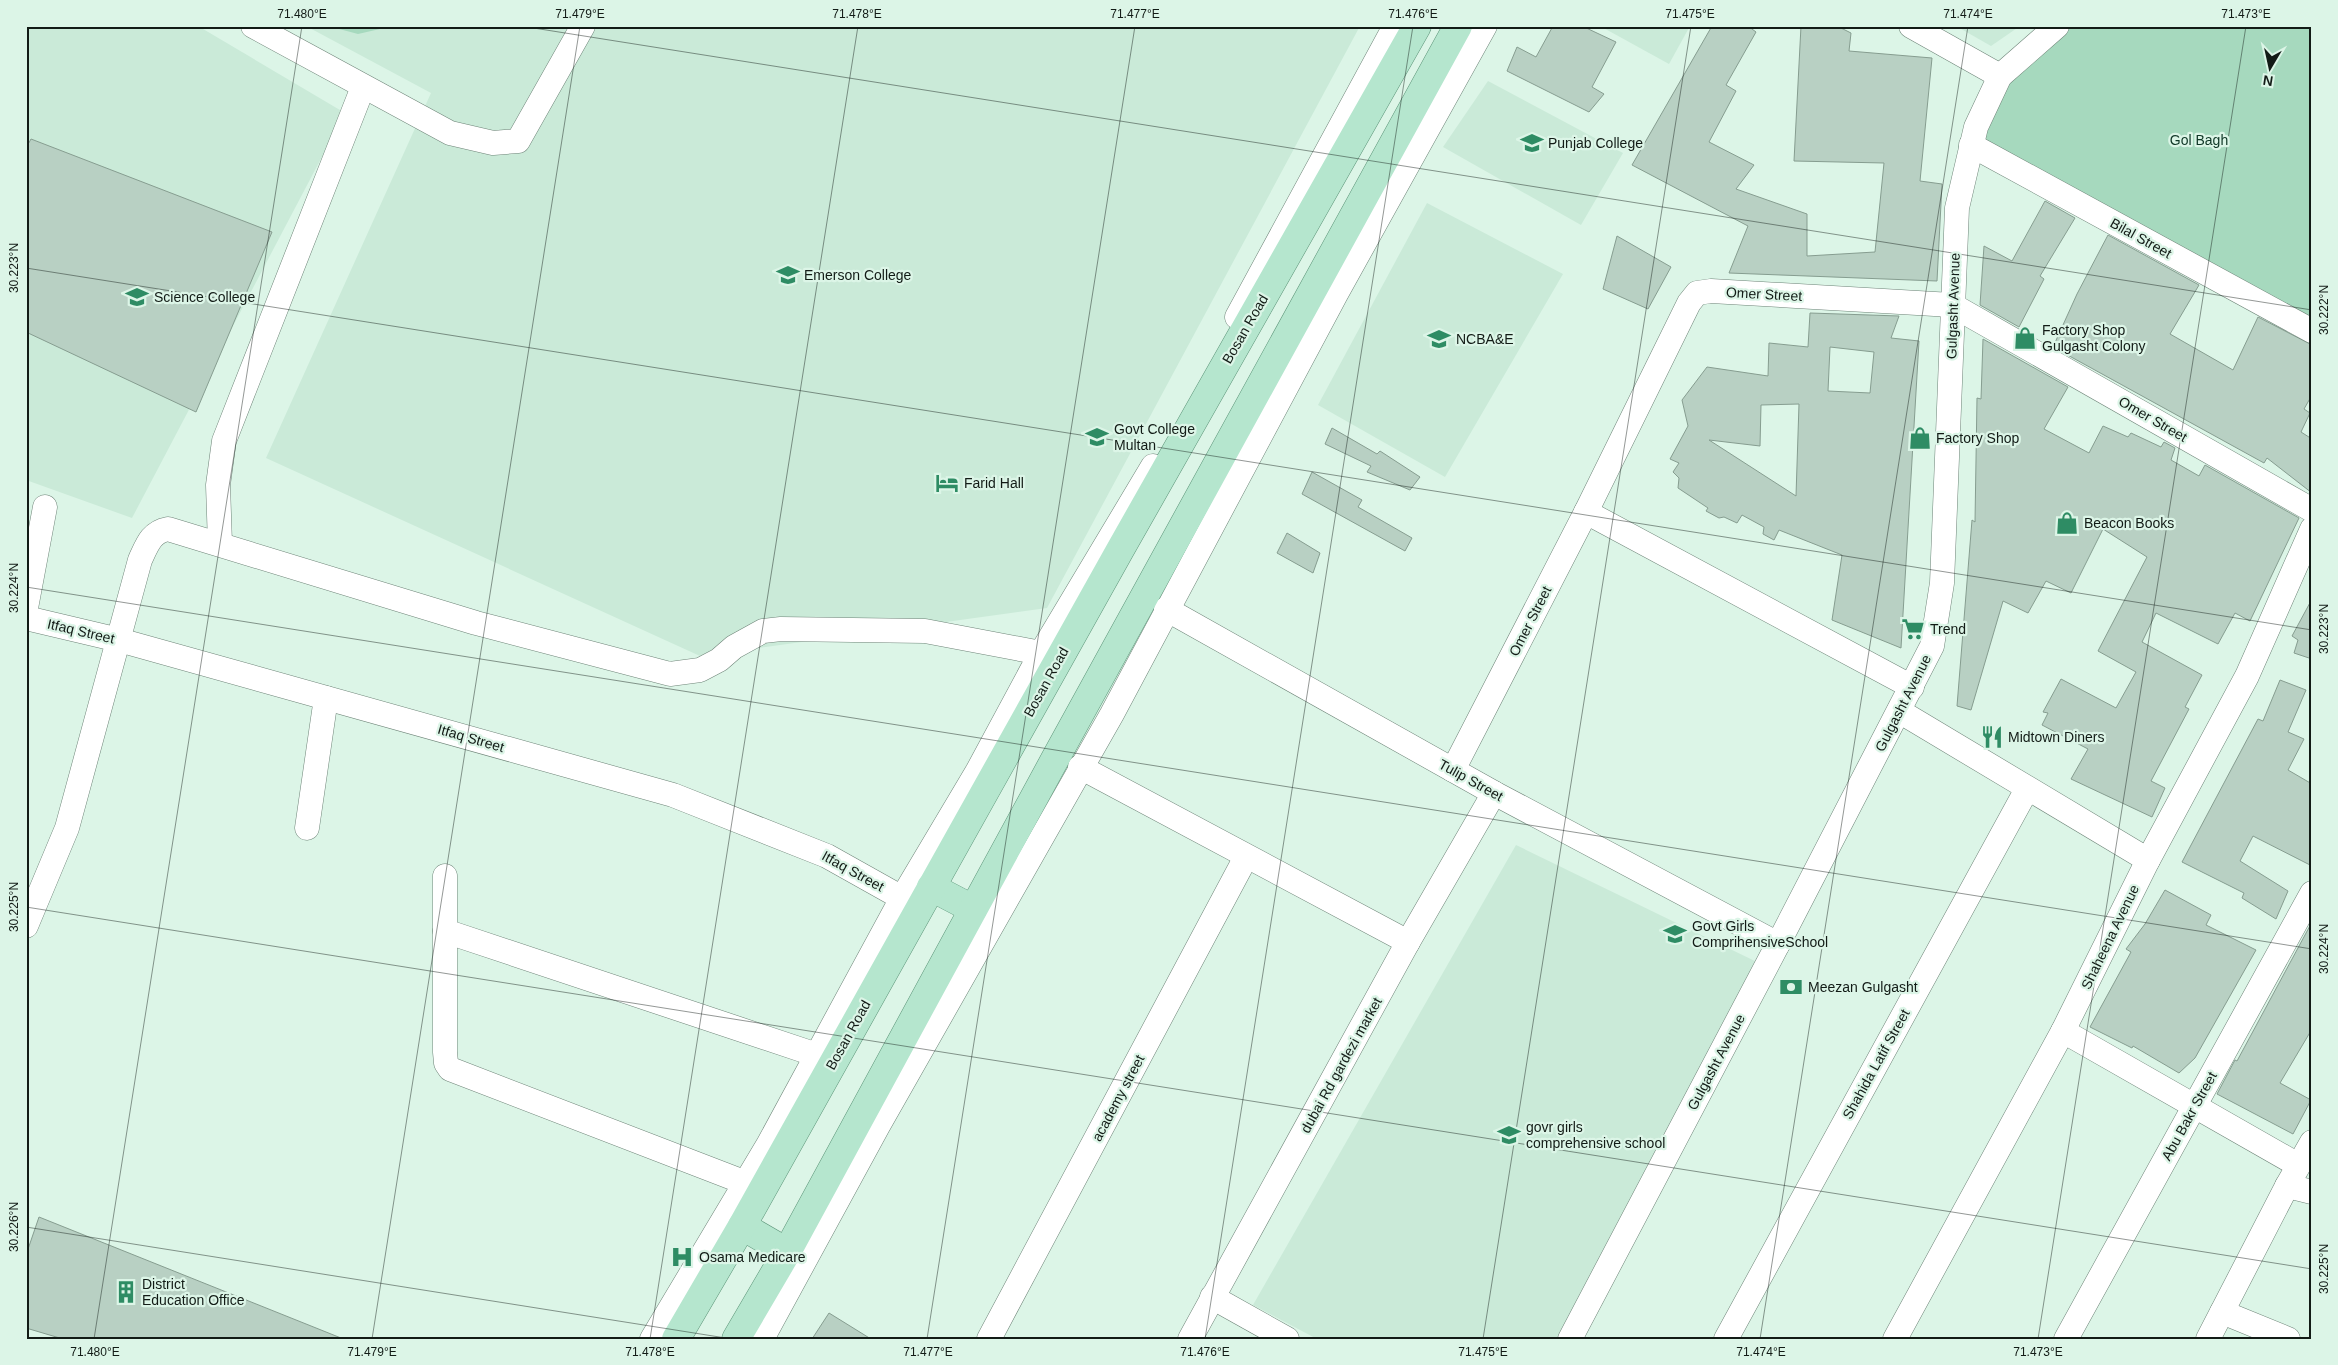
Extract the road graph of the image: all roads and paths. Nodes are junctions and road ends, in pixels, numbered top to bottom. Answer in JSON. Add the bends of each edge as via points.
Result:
{"nodes":[{"id":1,"x":253,"y":26,"type":"edge"},
{"id":2,"x":583,"y":26,"type":"edge"},
{"id":3,"x":1395,"y":26,"type":"edge"},
{"id":4,"x":1417,"y":26,"type":"edge"},
{"id":5,"x":1458,"y":26,"type":"edge"},
{"id":6,"x":1485,"y":26,"type":"edge"},
{"id":7,"x":1911,"y":26,"type":"edge"},
{"id":8,"x":2057,"y":26,"type":"edge"},
{"id":9,"x":2000,"y":76,"type":"junction"},
{"id":10,"x":363,"y":87,"type":"junction"},
{"id":11,"x":1971,"y":145,"type":"junction"},
{"id":12,"x":1952,"y":305,"type":"junction"},
{"id":13,"x":2312,"y":331,"type":"edge"},
{"id":14,"x":45,"y":507,"type":"dead end"},
{"id":15,"x":2312,"y":510,"type":"edge"},
{"id":16,"x":1586,"y":512,"type":"junction"},
{"id":17,"x":2312,"y":530,"type":"edge"},
{"id":18,"x":220,"y":544,"type":"junction"},
{"id":19,"x":26,"y":608,"type":"edge"},
{"id":20,"x":1166,"y":609,"type":"junction"},
{"id":21,"x":26,"y":618,"type":"edge"},
{"id":22,"x":120,"y":640,"type":"junction"},
{"id":23,"x":1042,"y":653,"type":"junction"},
{"id":24,"x":1912,"y":686,"type":"junction"},
{"id":25,"x":326,"y":698,"type":"junction"},
{"id":26,"x":1900,"y":712,"type":"junction"},
{"id":27,"x":1080,"y":767,"type":"junction"},
{"id":28,"x":1454,"y":770,"type":"junction"},
{"id":29,"x":2027,"y":789,"type":"junction"},
{"id":30,"x":1494,"y":793,"type":"junction"},
{"id":31,"x":307,"y":828,"type":"dead end"},
{"id":32,"x":1246,"y":857,"type":"junction"},
{"id":33,"x":2148,"y":860,"type":"junction"},
{"id":34,"x":445,"y":876,"type":"dead end"},
{"id":35,"x":37,"y":879,"type":"edge"},
{"id":36,"x":931,"y":887,"type":"junction"},
{"id":37,"x":2312,"y":893,"type":"edge"},
{"id":38,"x":902,"y":898,"type":"junction"},
{"id":39,"x":973,"y":909,"type":"junction"},
{"id":40,"x":26,"y":926,"type":"edge"},
{"id":41,"x":445,"y":931,"type":"junction"},
{"id":42,"x":1408,"y":942,"type":"junction"},
{"id":43,"x":1778,"y":944,"type":"junction"},
{"id":44,"x":2063,"y":1032,"type":"junction"},
{"id":45,"x":817,"y":1055,"type":"junction"},
{"id":46,"x":2194,"y":1105,"type":"junction"},
{"id":47,"x":2312,"y":1142,"type":"edge"},
{"id":48,"x":2298,"y":1165,"type":"junction"},
{"id":49,"x":746,"y":1183,"type":"junction"},
{"id":50,"x":2287,"y":1186,"type":"junction"},
{"id":51,"x":2312,"y":1192,"type":"edge"},
{"id":52,"x":742,"y":1226,"type":"junction"},
{"id":53,"x":787,"y":1252,"type":"junction"},
{"id":54,"x":1212,"y":1297,"type":"junction"},
{"id":55,"x":2222,"y":1312,"type":"junction"},
{"id":56,"x":652,"y":1339,"type":"edge"},
{"id":57,"x":676,"y":1339,"type":"edge"},
{"id":58,"x":736,"y":1339,"type":"edge"},
{"id":59,"x":762,"y":1339,"type":"edge"},
{"id":60,"x":989,"y":1339,"type":"edge"},
{"id":61,"x":1190,"y":1339,"type":"edge"},
{"id":62,"x":1287,"y":1339,"type":"edge"},
{"id":63,"x":1570,"y":1339,"type":"edge"},
{"id":64,"x":1726,"y":1339,"type":"edge"},
{"id":65,"x":1896,"y":1339,"type":"edge"},
{"id":66,"x":2066,"y":1339,"type":"edge"},
{"id":67,"x":2208,"y":1339,"type":"edge"},
{"id":68,"x":2288,"y":1339,"type":"edge"}],
"edges":[{"from":1,"to":10,"type":"street"},
{"from":2,"to":10,"type":"street","via":[[518,141],[493,143],[450,133]]},
{"from":3,"to":23,"type":"street","via":[[1200,386]]},
{"from":4,"to":36,"type":"main road","name":"Bosan Road"},
{"from":5,"to":39,"type":"main road"},
{"from":6,"to":20,"type":"street"},
{"from":7,"to":9,"type":"street"},
{"from":8,"to":9,"type":"street","name":"Gulgasht Avenue"},
{"from":9,"to":11,"type":"street","name":"Gulgasht Avenue"},
{"from":10,"to":18,"type":"street","via":[[224,441],[218,485]]},
{"from":11,"to":12,"type":"street","name":"Gulgasht Avenue","via":[[1957,208]]},
{"from":11,"to":13,"type":"street","name":"Bilal Street"},
{"from":12,"to":15,"type":"street","name":"Omer Street"},
{"from":12,"to":16,"type":"street","name":"Omer Street","via":[[1697,292]]},
{"from":12,"to":24,"type":"street","name":"Gulgasht Avenue","via":[[1942,583],[1932,646]]},
{"from":14,"to":19,"type":"street"},
{"from":16,"to":24,"type":"street"},
{"from":16,"to":28,"type":"street","name":"Omer Street"},
{"from":17,"to":33,"type":"street","name":"Shaheena Avenue","via":[[2247,676]]},
{"from":18,"to":22,"type":"street","via":[[168,529],[152,536],[140,560]]},
{"from":18,"to":23,"type":"street","via":[[476,623],[670,674],[700,670],[763,632],[781,629],[925,631]]},
{"from":20,"to":27,"type":"street","via":[[1112,714]]},
{"from":20,"to":28,"type":"street","name":"Tulip Street"},
{"from":21,"to":22,"type":"street","name":"Itfaq Street"},
{"from":22,"to":25,"type":"street","name":"Itfaq Street"},
{"from":22,"to":35,"type":"street","via":[[67,828]]},
{"from":23,"to":38,"type":"street","via":[[977,772]]},
{"from":24,"to":26,"type":"street","name":"Gulgasht Avenue"},
{"from":25,"to":31,"type":"street"},
{"from":25,"to":38,"type":"street","name":"Itfaq Street","via":[[673,795],[827,856]]},
{"from":26,"to":29,"type":"street"},
{"from":26,"to":43,"type":"street","name":"Gulgasht Avenue"},
{"from":27,"to":32,"type":"street"},
{"from":27,"to":59,"type":"street"},
{"from":28,"to":30,"type":"street","name":"Tulip Street"},
{"from":29,"to":33,"type":"street"},
{"from":29,"to":64,"type":"street","name":"Shahida Latif Street"},
{"from":30,"to":42,"type":"street","name":"dubai Rd gardezi market"},
{"from":30,"to":43,"type":"street","name":"Tulip Street"},
{"from":32,"to":42,"type":"street"},
{"from":32,"to":60,"type":"street","name":"academy street"},
{"from":33,"to":44,"type":"street","name":"Shaheena Avenue"},
{"from":34,"to":41,"type":"street"},
{"from":35,"to":40,"type":"street"},
{"from":36,"to":39,"type":"main road"},
{"from":36,"to":52,"type":"main road","name":"Bosan Road"},
{"from":37,"to":46,"type":"street","name":"Abu Bakr Street"},
{"from":38,"to":45,"type":"street"},
{"from":39,"to":53,"type":"main road"},
{"from":41,"to":45,"type":"street"},
{"from":41,"to":49,"type":"street","via":[[445,1052],[450,1069]]},
{"from":42,"to":54,"type":"street","name":"dubai Rd gardezi market"},
{"from":43,"to":63,"type":"street","name":"Gulgasht Avenue"},
{"from":44,"to":46,"type":"street"},
{"from":44,"to":65,"type":"street","name":"Shaheena Avenue"},
{"from":45,"to":49,"type":"street"},
{"from":46,"to":48,"type":"street"},
{"from":46,"to":66,"type":"street","name":"Abu Bakr Street"},
{"from":47,"to":48,"type":"street"},
{"from":48,"to":50,"type":"street"},
{"from":49,"to":56,"type":"street"},
{"from":50,"to":51,"type":"street"},
{"from":50,"to":55,"type":"street"},
{"from":52,"to":53,"type":"main road"},
{"from":52,"to":57,"type":"main road","name":"Bosan Road"},
{"from":53,"to":58,"type":"main road"},
{"from":54,"to":61,"type":"street","name":"dubai Rd gardezi market"},
{"from":54,"to":62,"type":"street"},
{"from":55,"to":67,"type":"street"},
{"from":55,"to":68,"type":"street"}]}
